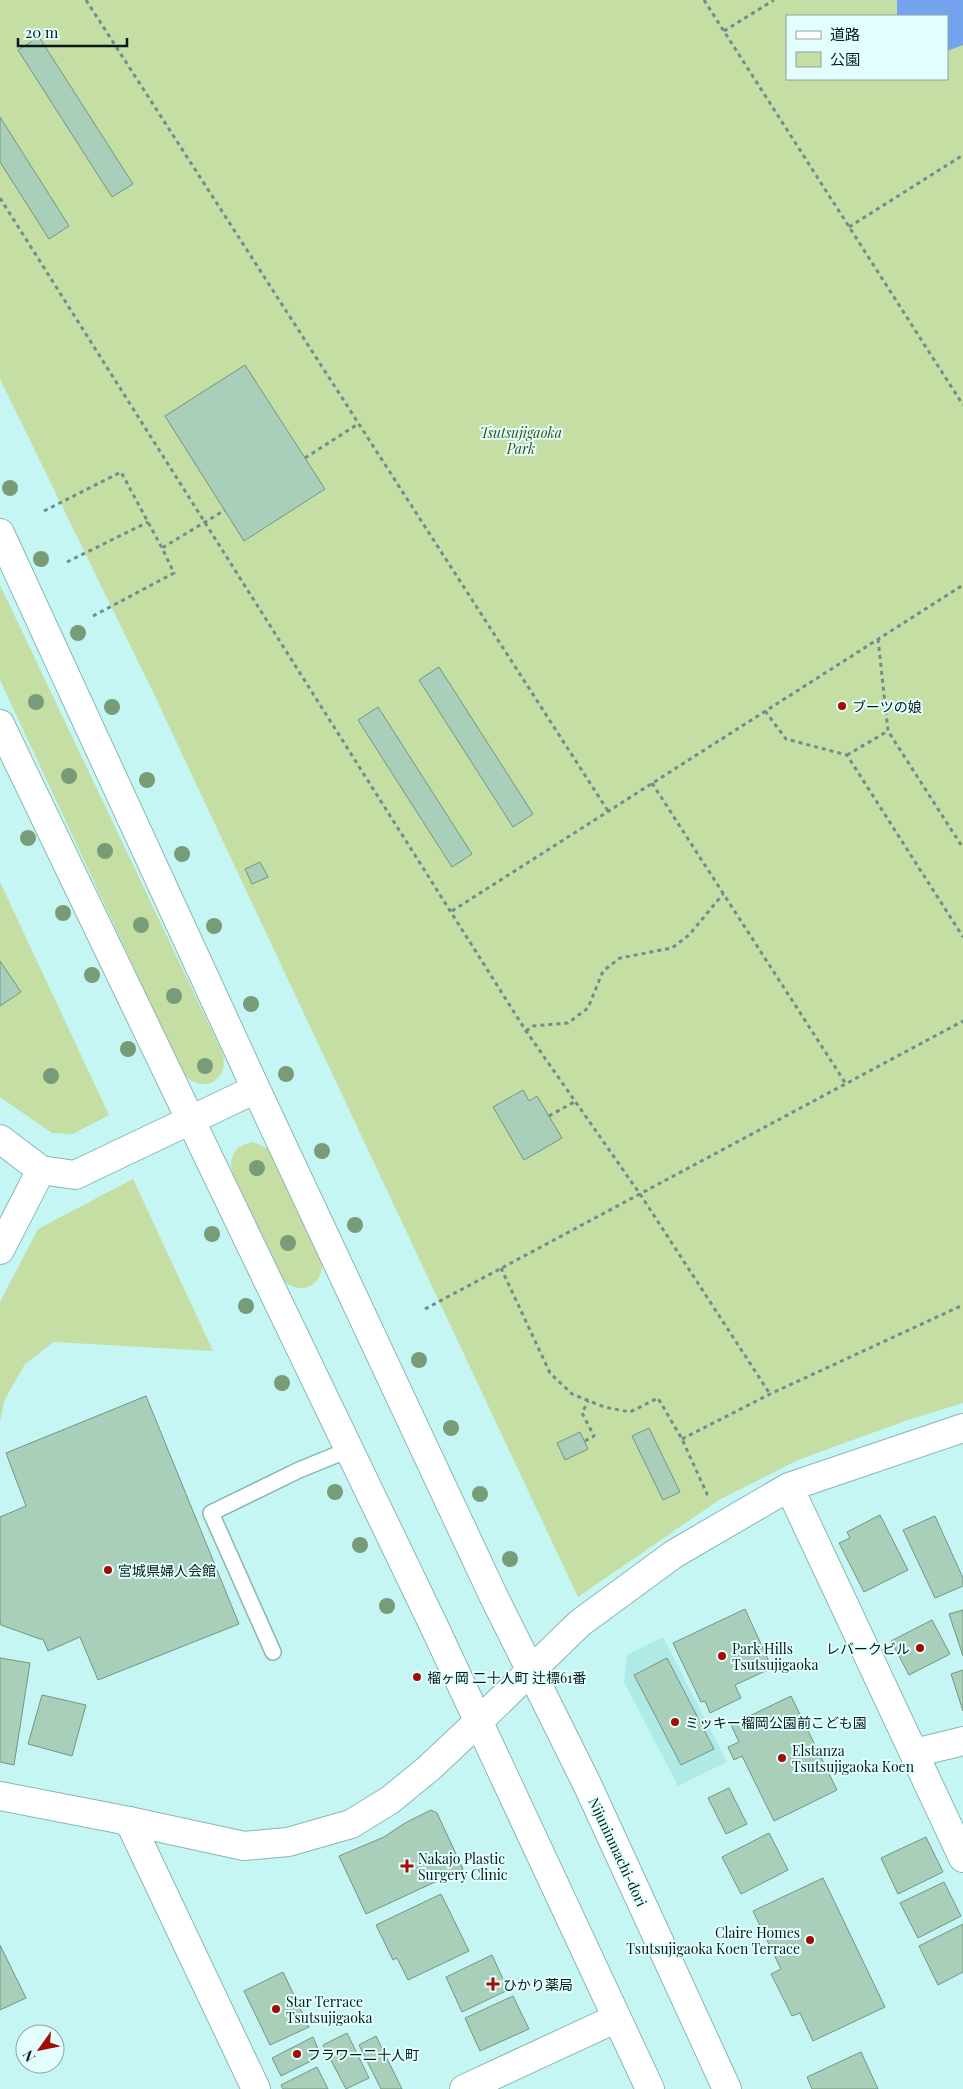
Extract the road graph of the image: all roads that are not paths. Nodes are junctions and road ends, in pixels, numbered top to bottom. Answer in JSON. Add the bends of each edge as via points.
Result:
{"nodes":[{"id":1,"x":0,"y":534,"type":"edge"},
{"id":2,"x":0,"y":724,"type":"edge"},
{"id":3,"x":256,"y":1089,"type":"junction"},
{"id":4,"x":189,"y":1119,"type":"junction"},
{"id":5,"x":0,"y":1139,"type":"edge"},
{"id":6,"x":41,"y":1170,"type":"junction"},
{"id":7,"x":0,"y":1250,"type":"edge"},
{"id":8,"x":963,"y":1428,"type":"edge"},
{"id":9,"x":348,"y":1450,"type":"junction"},
{"id":10,"x":788,"y":1487,"type":"junction"},
{"id":11,"x":273,"y":1652,"type":"dead end"},
{"id":12,"x":531,"y":1671,"type":"junction"},
{"id":13,"x":478,"y":1721,"type":"junction"},
{"id":14,"x":963,"y":1741,"type":"edge"},
{"id":15,"x":914,"y":1753,"type":"junction"},
{"id":16,"x":0,"y":1796,"type":"edge"},
{"id":17,"x":129,"y":1821,"type":"junction"},
{"id":18,"x":963,"y":1858,"type":"edge"},
{"id":19,"x":617,"y":2018,"type":"junction"},
{"id":20,"x":256,"y":2089,"type":"edge"},
{"id":21,"x":464,"y":2089,"type":"edge"},
{"id":22,"x":650,"y":2089,"type":"edge"},
{"id":23,"x":727,"y":2089,"type":"edge"}],
"edges":[{"from":1,"to":3,"type":"street","name":"Nijuninmachi-dori"},
{"from":2,"to":4,"type":"street"},
{"from":3,"to":4,"type":"street"},
{"from":3,"to":12,"type":"street","name":"Nijuninmachi-dori"},
{"from":4,"to":6,"type":"street","via":[[75,1175]]},
{"from":4,"to":9,"type":"street"},
{"from":5,"to":6,"type":"street"},
{"from":6,"to":7,"type":"street"},
{"from":8,"to":10,"type":"street"},
{"from":9,"to":11,"type":"lane","via":[[298,1470],[211,1513]]},
{"from":9,"to":13,"type":"street"},
{"from":10,"to":12,"type":"street","via":[[674,1554],[580,1623]]},
{"from":10,"to":15,"type":"street"},
{"from":12,"to":13,"type":"street"},
{"from":12,"to":23,"type":"street","name":"Nijuninmachi-dori","via":[[587,1784]]},
{"from":13,"to":17,"type":"street","via":[[390,1800],[351,1824],[288,1842],[244,1846]]},
{"from":13,"to":19,"type":"street"},
{"from":14,"to":15,"type":"street"},
{"from":15,"to":18,"type":"street"},
{"from":16,"to":17,"type":"street"},
{"from":17,"to":20,"type":"street"},
{"from":19,"to":21,"type":"street"},
{"from":19,"to":22,"type":"street"}]}
